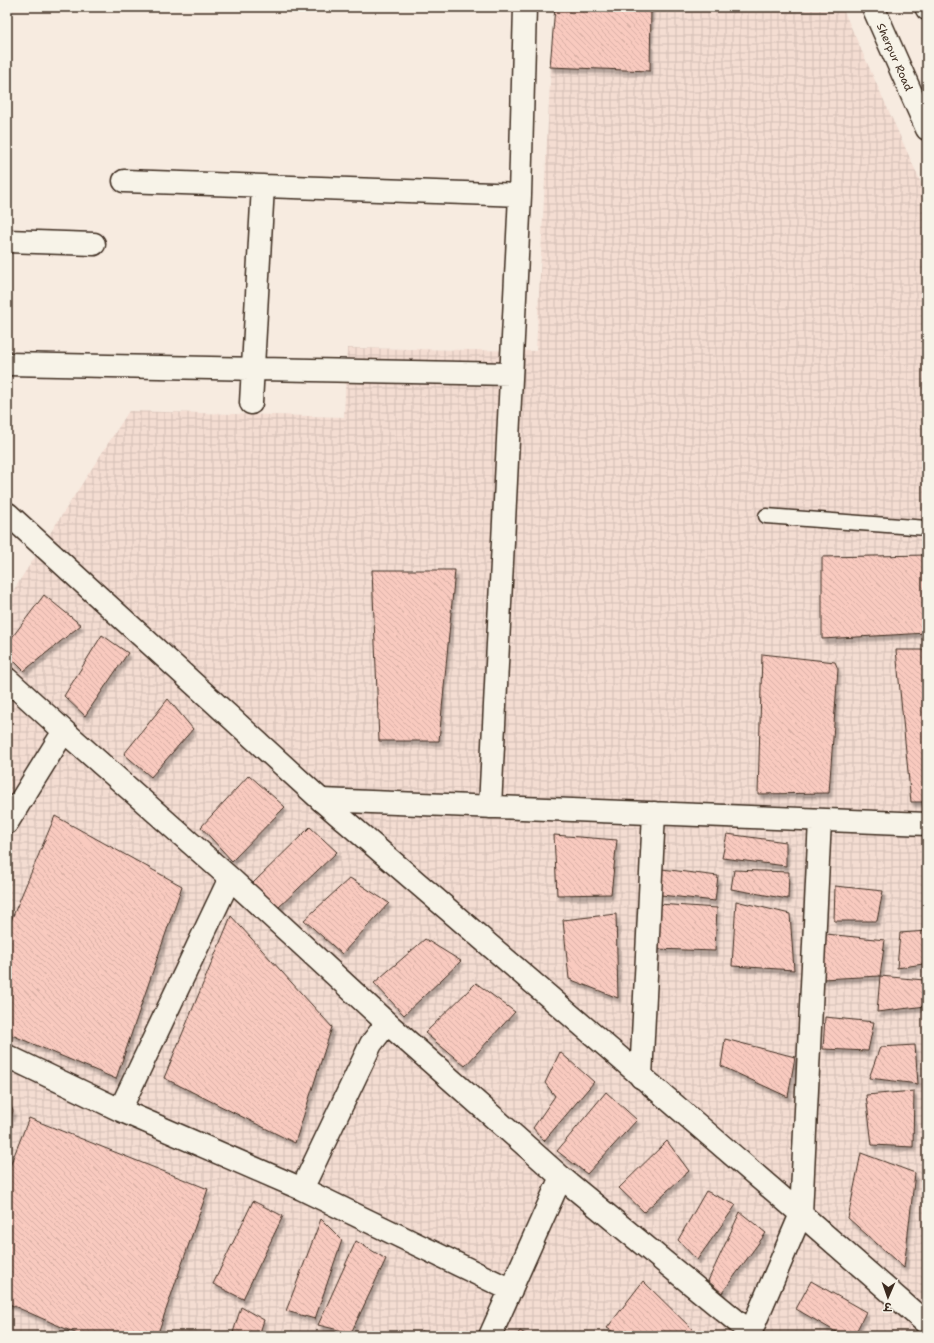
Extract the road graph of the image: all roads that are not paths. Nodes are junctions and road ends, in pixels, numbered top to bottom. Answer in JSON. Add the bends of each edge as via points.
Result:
{"nodes":[{"id":1,"x":525,"y":7,"type":"edge"},
{"id":2,"x":873,"y":7,"type":"edge"},
{"id":3,"x":927,"y":129,"type":"edge"},
{"id":4,"x":124,"y":181,"type":"dead end"},
{"id":5,"x":263,"y":186,"type":"junction"},
{"id":6,"x":520,"y":195,"type":"junction"},
{"id":7,"x":7,"y":241,"type":"edge"},
{"id":8,"x":94,"y":244,"type":"dead end"},
{"id":9,"x":7,"y":364,"type":"edge"},
{"id":10,"x":253,"y":369,"type":"junction"},
{"id":11,"x":511,"y":374,"type":"junction"},
{"id":12,"x":251,"y":404,"type":"dead end"},
{"id":13,"x":7,"y":515,"type":"edge"},
{"id":14,"x":766,"y":516,"type":"dead end"},
{"id":15,"x":927,"y":528,"type":"edge"},
{"id":16,"x":7,"y":678,"type":"edge"},
{"id":17,"x":64,"y":731,"type":"junction"},
{"id":18,"x":320,"y":800,"type":"junction"},
{"id":19,"x":490,"y":807,"type":"junction"},
{"id":20,"x":654,"y":813,"type":"junction"},
{"id":21,"x":820,"y":820,"type":"junction"},
{"id":22,"x":7,"y":823,"type":"edge"},
{"id":23,"x":927,"y":824,"type":"edge"},
{"id":24,"x":230,"y":878,"type":"junction"},
{"id":25,"x":387,"y":1023,"type":"junction"},
{"id":26,"x":7,"y":1056,"type":"edge"},
{"id":27,"x":641,"y":1077,"type":"junction"},
{"id":28,"x":120,"y":1110,"type":"junction"},
{"id":29,"x":561,"y":1177,"type":"junction"},
{"id":30,"x":302,"y":1189,"type":"junction"},
{"id":31,"x":801,"y":1214,"type":"junction"},
{"id":32,"x":510,"y":1290,"type":"junction"},
{"id":33,"x":927,"y":1313,"type":"edge"},
{"id":34,"x":927,"y":1323,"type":"edge"},
{"id":35,"x":750,"y":1334,"type":"edge"},
{"id":36,"x":490,"y":1336,"type":"edge"}],
"edges":[{"from":1,"to":6,"type":"street"},
{"from":2,"to":3,"type":"street","name":"Sherpur Road"},
{"from":4,"to":5,"type":"street"},
{"from":5,"to":6,"type":"street"},
{"from":5,"to":10,"type":"street"},
{"from":6,"to":11,"type":"street"},
{"from":7,"to":8,"type":"street"},
{"from":9,"to":10,"type":"street"},
{"from":10,"to":11,"type":"street"},
{"from":10,"to":12,"type":"street"},
{"from":11,"to":19,"type":"street"},
{"from":13,"to":18,"type":"street"},
{"from":14,"to":15,"type":"lane"},
{"from":16,"to":17,"type":"street"},
{"from":17,"to":22,"type":"street"},
{"from":17,"to":24,"type":"street"},
{"from":18,"to":19,"type":"street"},
{"from":18,"to":27,"type":"street"},
{"from":19,"to":20,"type":"street"},
{"from":20,"to":21,"type":"street"},
{"from":20,"to":27,"type":"street"},
{"from":21,"to":23,"type":"street"},
{"from":21,"to":31,"type":"street"},
{"from":24,"to":25,"type":"street"},
{"from":24,"to":28,"type":"street"},
{"from":25,"to":29,"type":"street"},
{"from":25,"to":30,"type":"street","via":[[371,1044]]},
{"from":26,"to":28,"type":"street"},
{"from":27,"to":31,"type":"street"},
{"from":28,"to":30,"type":"street"},
{"from":29,"to":32,"type":"street"},
{"from":29,"to":35,"type":"street"},
{"from":30,"to":32,"type":"street"},
{"from":31,"to":34,"type":"street"},
{"from":31,"to":35,"type":"street"},
{"from":32,"to":36,"type":"street"},
{"from":33,"to":34,"type":"street"}]}
